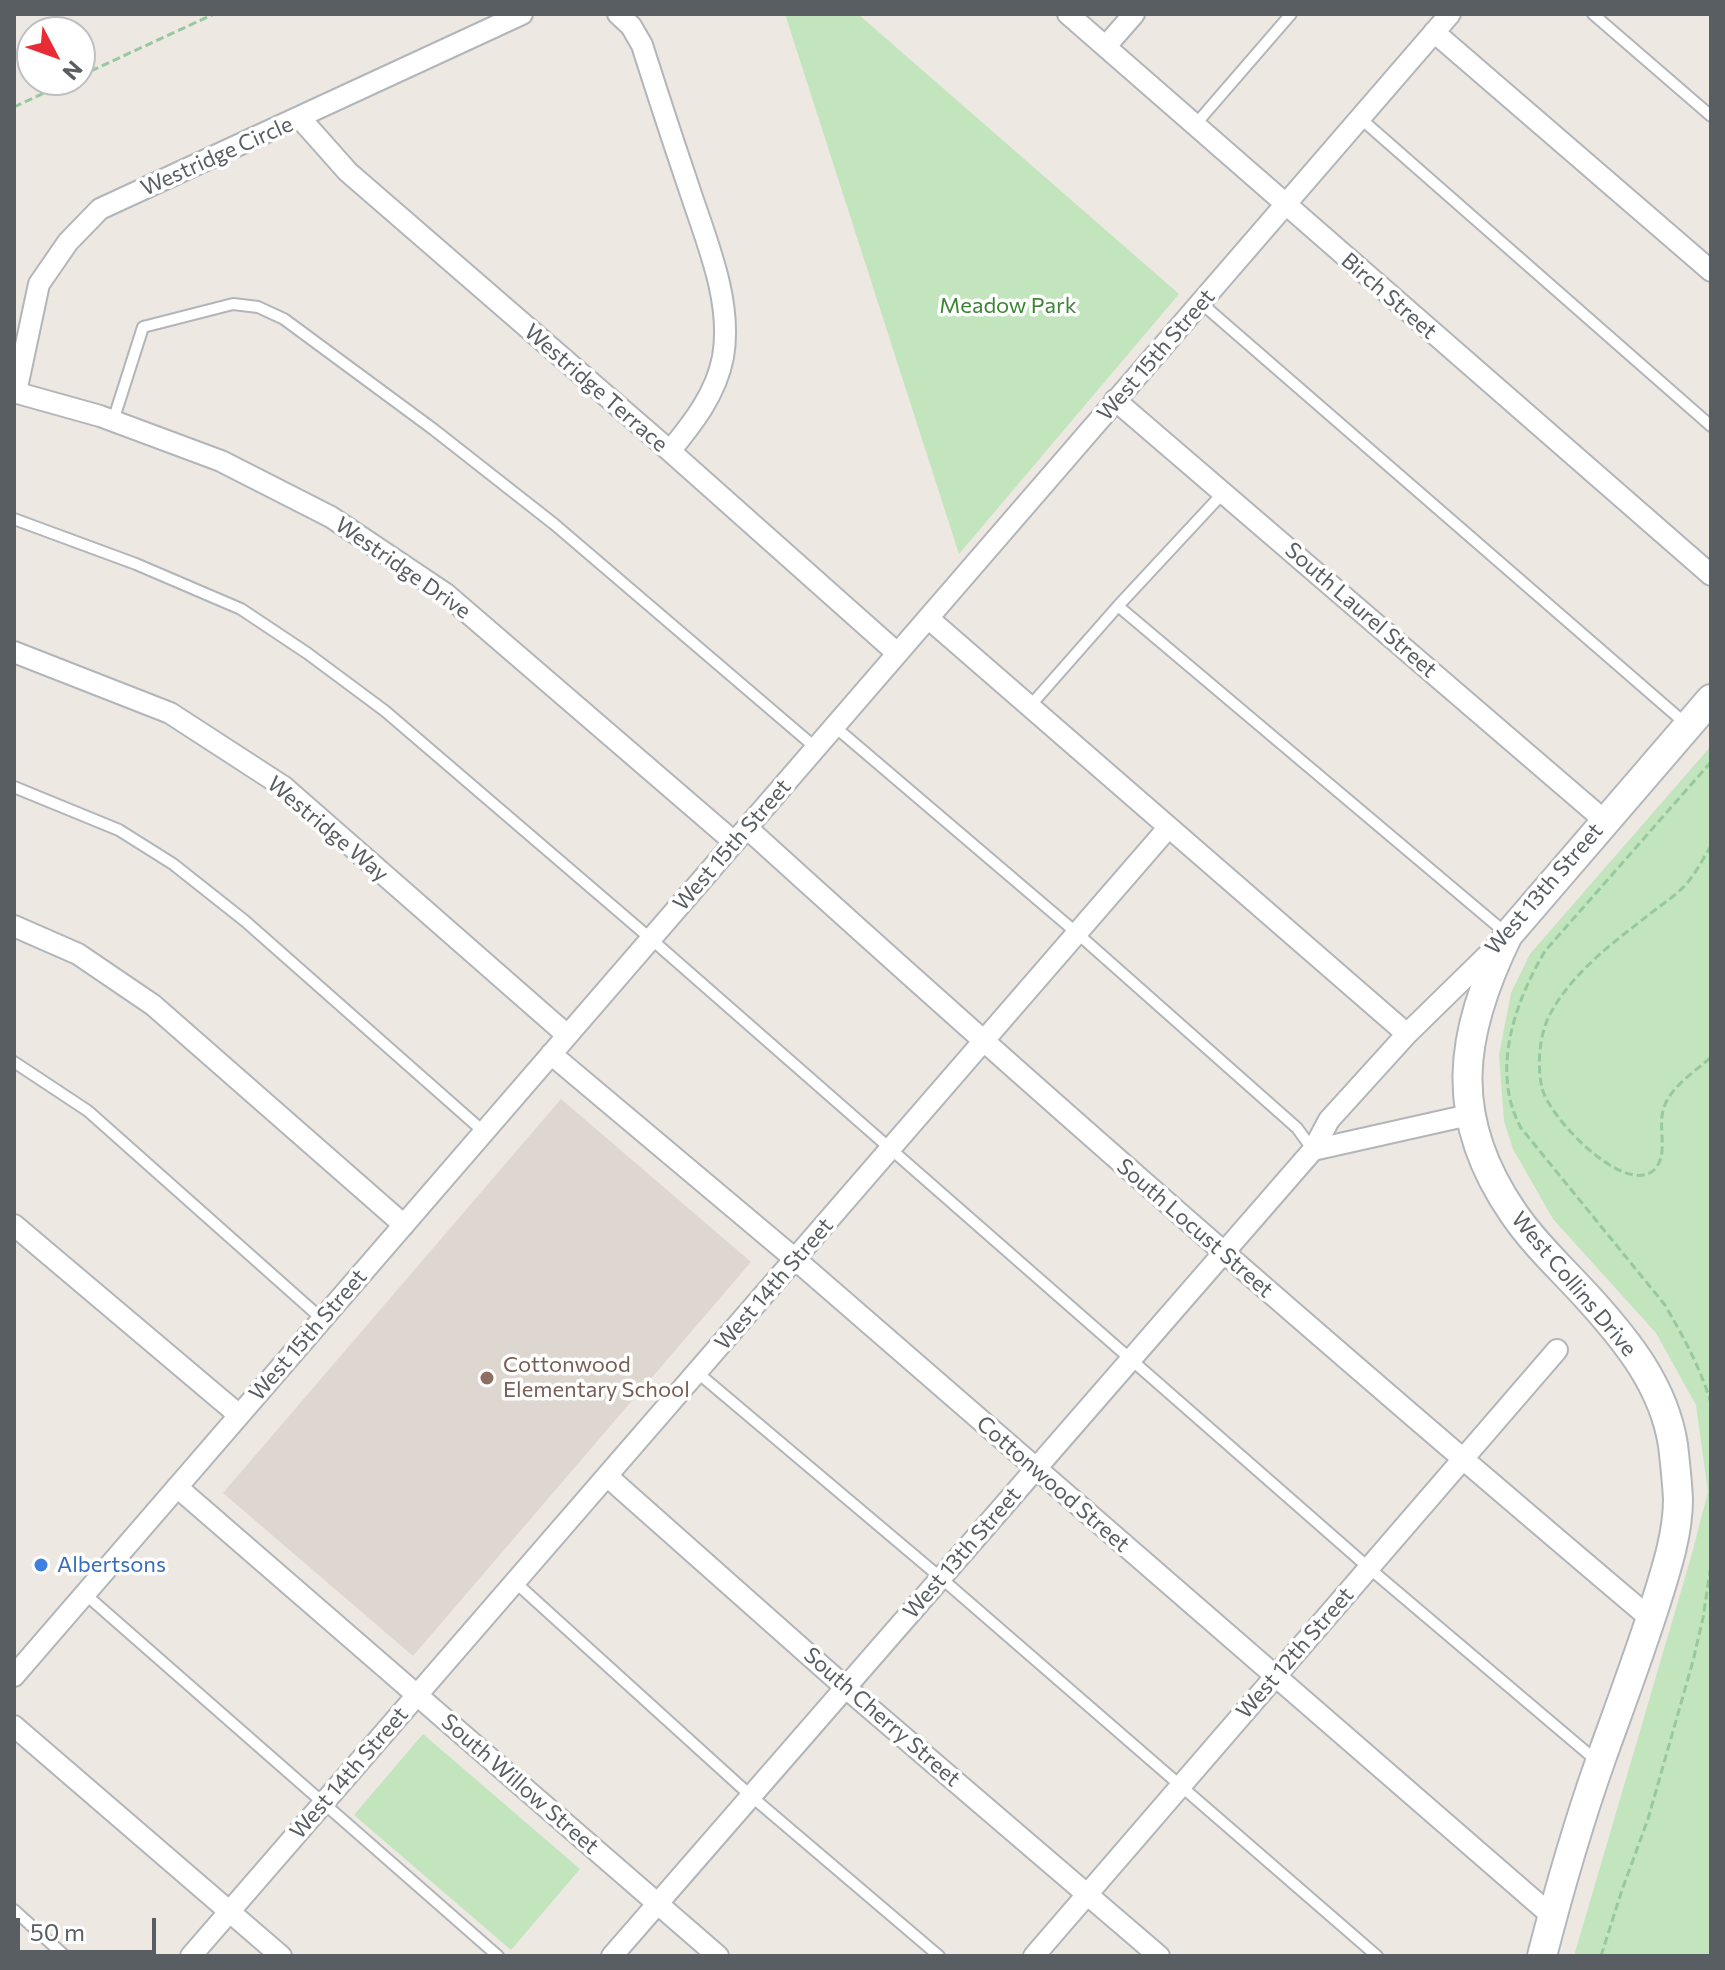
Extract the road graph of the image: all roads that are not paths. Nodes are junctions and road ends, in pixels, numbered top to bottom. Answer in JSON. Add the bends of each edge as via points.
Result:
{"nodes":[{"id":1,"x":522,"y":14,"type":"edge"},
{"id":2,"x":618,"y":14,"type":"edge"},
{"id":3,"x":1068,"y":14,"type":"edge"},
{"id":4,"x":1134,"y":14,"type":"edge"},
{"id":5,"x":1291,"y":14,"type":"edge"},
{"id":6,"x":1450,"y":14,"type":"edge"},
{"id":7,"x":1593,"y":14,"type":"edge"},
{"id":8,"x":1434,"y":32,"type":"junction"},
{"id":9,"x":1106,"y":46,"type":"junction"},
{"id":10,"x":1711,"y":116,"type":"edge"},
{"id":11,"x":300,"y":118,"type":"junction"},
{"id":12,"x":1360,"y":118,"type":"junction"},
{"id":13,"x":1195,"y":125,"type":"junction"},
{"id":14,"x":1285,"y":206,"type":"junction"},
{"id":15,"x":1711,"y":271,"type":"edge"},
{"id":16,"x":1201,"y":303,"type":"junction"},
{"id":17,"x":15,"y":392,"type":"edge"},
{"id":18,"x":1115,"y":400,"type":"junction"},
{"id":19,"x":113,"y":421,"type":"junction"},
{"id":20,"x":1711,"y":426,"type":"edge"},
{"id":21,"x":670,"y":451,"type":"junction"},
{"id":22,"x":1224,"y":492,"type":"junction"},
{"id":23,"x":14,"y":519,"type":"edge"},
{"id":24,"x":1711,"y":575,"type":"edge"},
{"id":25,"x":1118,"y":606,"type":"junction"},
{"id":26,"x":928,"y":618,"type":"junction"},
{"id":27,"x":14,"y":652,"type":"edge"},
{"id":28,"x":897,"y":653,"type":"junction"},
{"id":29,"x":1711,"y":699,"type":"edge"},
{"id":30,"x":1030,"y":706,"type":"junction"},
{"id":31,"x":834,"y":726,"type":"junction"},
{"id":32,"x":1688,"y":726,"type":"junction"},
{"id":33,"x":816,"y":748,"type":"junction"},
{"id":34,"x":14,"y":787,"type":"edge"},
{"id":35,"x":1605,"y":821,"type":"junction"},
{"id":36,"x":1168,"y":828,"type":"junction"},
{"id":37,"x":740,"y":835,"type":"junction"},
{"id":38,"x":14,"y":926,"type":"edge"},
{"id":39,"x":1078,"y":934,"type":"junction"},
{"id":40,"x":1508,"y":935,"type":"junction"},
{"id":41,"x":651,"y":939,"type":"junction"},
{"id":42,"x":1407,"y":1034,"type":"junction"},
{"id":43,"x":567,"y":1035,"type":"junction"},
{"id":44,"x":984,"y":1043,"type":"junction"},
{"id":45,"x":551,"y":1054,"type":"junction"},
{"id":46,"x":14,"y":1062,"type":"edge"},
{"id":47,"x":1469,"y":1115,"type":"junction"},
{"id":48,"x":484,"y":1132,"type":"junction"},
{"id":49,"x":892,"y":1150,"type":"junction"},
{"id":50,"x":1313,"y":1150,"type":"junction"},
{"id":51,"x":14,"y":1225,"type":"edge"},
{"id":52,"x":404,"y":1225,"type":"junction"},
{"id":53,"x":1222,"y":1252,"type":"junction"},
{"id":54,"x":795,"y":1259,"type":"junction"},
{"id":55,"x":322,"y":1319,"type":"junction"},
{"id":56,"x":1557,"y":1350,"type":"dead end"},
{"id":57,"x":1131,"y":1359,"type":"junction"},
{"id":58,"x":698,"y":1373,"type":"junction"},
{"id":59,"x":239,"y":1415,"type":"junction"},
{"id":60,"x":1462,"y":1459,"type":"junction"},
{"id":61,"x":1036,"y":1468,"type":"junction"},
{"id":62,"x":607,"y":1476,"type":"junction"},
{"id":63,"x":177,"y":1487,"type":"junction"},
{"id":64,"x":1369,"y":1568,"type":"junction"},
{"id":65,"x":941,"y":1578,"type":"junction"},
{"id":66,"x":515,"y":1582,"type":"junction"},
{"id":67,"x":85,"y":1594,"type":"junction"},
{"id":68,"x":1651,"y":1619,"type":"junction"},
{"id":69,"x":14,"y":1676,"type":"edge"},
{"id":70,"x":1275,"y":1677,"type":"junction"},
{"id":71,"x":845,"y":1687,"type":"junction"},
{"id":72,"x":417,"y":1695,"type":"junction"},
{"id":73,"x":14,"y":1726,"type":"edge"},
{"id":74,"x":1599,"y":1764,"type":"junction"},
{"id":75,"x":1180,"y":1787,"type":"junction"},
{"id":76,"x":751,"y":1796,"type":"junction"},
{"id":77,"x":323,"y":1803,"type":"junction"},
{"id":78,"x":1087,"y":1894,"type":"junction"},
{"id":79,"x":657,"y":1904,"type":"junction"},
{"id":80,"x":14,"y":1910,"type":"edge"},
{"id":81,"x":229,"y":1911,"type":"junction"},
{"id":82,"x":1552,"y":1916,"type":"junction"},
{"id":83,"x":65,"y":1956,"type":"edge"},
{"id":84,"x":191,"y":1956,"type":"edge"},
{"id":85,"x":281,"y":1956,"type":"edge"},
{"id":86,"x":498,"y":1956,"type":"edge"},
{"id":87,"x":612,"y":1956,"type":"edge"},
{"id":88,"x":718,"y":1956,"type":"edge"},
{"id":89,"x":939,"y":1956,"type":"edge"},
{"id":90,"x":1034,"y":1956,"type":"edge"},
{"id":91,"x":1159,"y":1956,"type":"edge"},
{"id":92,"x":1377,"y":1956,"type":"edge"},
{"id":93,"x":1542,"y":1956,"type":"edge"}],
"edges":[{"from":1,"to":11,"type":"street","name":"Westridge Circle"},
{"from":2,"to":21,"type":"street","via":[[642,45],[723,311],[724,346],[717,379]]},
{"from":3,"to":9,"type":"street","name":"Birch Street"},
{"from":4,"to":9,"type":"street"},
{"from":5,"to":13,"type":"lane"},
{"from":6,"to":8,"type":"street","name":"West 15th Street"},
{"from":7,"to":10,"type":"lane"},
{"from":8,"to":12,"type":"street","name":"West 15th Street"},
{"from":8,"to":15,"type":"street"},
{"from":9,"to":13,"type":"street","name":"Birch Street"},
{"from":11,"to":17,"type":"street","name":"Westridge Circle","via":[[100,209],[68,242],[39,284]]},
{"from":11,"to":21,"type":"street","name":"Westridge Terrace","via":[[348,172]]},
{"from":12,"to":14,"type":"street","name":"West 15th Street"},
{"from":12,"to":20,"type":"lane"},
{"from":13,"to":14,"type":"street","name":"Birch Street"},
{"from":14,"to":16,"type":"street","name":"West 15th Street"},
{"from":14,"to":24,"type":"street","name":"Birch Street"},
{"from":16,"to":18,"type":"street","name":"West 15th Street"},
{"from":16,"to":32,"type":"lane"},
{"from":17,"to":19,"type":"street","name":"Westridge Drive"},
{"from":18,"to":22,"type":"street","name":"South Laurel Street"},
{"from":18,"to":26,"type":"street","name":"West 15th Street"},
{"from":19,"to":33,"type":"lane","via":[[143,327],[233,304],[258,307],[284,319],[554,524]]},
{"from":19,"to":37,"type":"street","name":"Westridge Drive","via":[[221,461],[331,517],[446,594]]},
{"from":21,"to":28,"type":"street","name":"Westridge Terrace"},
{"from":22,"to":25,"type":"lane"},
{"from":22,"to":35,"type":"street","name":"South Laurel Street"},
{"from":23,"to":41,"type":"lane","via":[[241,609],[385,711]]},
{"from":25,"to":30,"type":"lane"},
{"from":25,"to":40,"type":"lane"},
{"from":26,"to":28,"type":"street","name":"West 15th Street"},
{"from":26,"to":30,"type":"street"},
{"from":27,"to":43,"type":"street","name":"Westridge Way","via":[[170,713],[284,787]]},
{"from":28,"to":31,"type":"street","name":"West 15th Street"},
{"from":29,"to":32,"type":"main road","name":"West 13th Street"},
{"from":30,"to":36,"type":"street"},
{"from":31,"to":33,"type":"street","name":"West 15th Street"},
{"from":31,"to":39,"type":"lane"},
{"from":32,"to":35,"type":"main road","name":"West 13th Street"},
{"from":33,"to":37,"type":"street","name":"West 15th Street"},
{"from":34,"to":48,"type":"lane","via":[[119,830],[173,864]]},
{"from":35,"to":40,"type":"main road","name":"West 13th Street"},
{"from":36,"to":39,"type":"street","name":"West 14th Street"},
{"from":36,"to":42,"type":"street"},
{"from":37,"to":41,"type":"street","name":"West 15th Street"},
{"from":37,"to":44,"type":"street","name":"South Locust Street"},
{"from":38,"to":52,"type":"street","via":[[78,954],[153,1005]]},
{"from":39,"to":44,"type":"street","name":"West 14th Street"},
{"from":39,"to":50,"type":"lane","via":[[1297,1128]]},
{"from":40,"to":42,"type":"street","name":"West 13th Street"},
{"from":40,"to":47,"type":"main road","name":"West Collins Drive","via":[[1472,1031]]},
{"from":41,"to":43,"type":"street","name":"West 15th Street"},
{"from":41,"to":49,"type":"lane"},
{"from":42,"to":50,"type":"street","name":"West 13th Street","via":[[1329,1120]]},
{"from":43,"to":45,"type":"street","name":"West 15th Street"},
{"from":44,"to":49,"type":"street","name":"West 14th Street"},
{"from":44,"to":53,"type":"street","name":"South Locust Street"},
{"from":45,"to":48,"type":"street","name":"West 15th Street"},
{"from":45,"to":54,"type":"street","name":"Cottonwood Street"},
{"from":46,"to":55,"type":"lane","via":[[88,1111]]},
{"from":47,"to":50,"type":"street"},
{"from":47,"to":68,"type":"main road","name":"West Collins Drive","via":[[1488,1168],[1515,1216],[1626,1340],[1655,1387],[1672,1442],[1678,1501],[1671,1553]]},
{"from":48,"to":52,"type":"street","name":"West 15th Street"},
{"from":49,"to":54,"type":"street","name":"West 14th Street"},
{"from":49,"to":57,"type":"lane"},
{"from":50,"to":53,"type":"street","name":"West 13th Street"},
{"from":51,"to":59,"type":"street"},
{"from":52,"to":55,"type":"street","name":"West 15th Street"},
{"from":53,"to":57,"type":"street","name":"West 13th Street"},
{"from":53,"to":60,"type":"street","name":"South Locust Street"},
{"from":54,"to":58,"type":"street","name":"West 14th Street"},
{"from":54,"to":61,"type":"street","name":"Cottonwood Street"},
{"from":55,"to":59,"type":"street","name":"West 15th Street"},
{"from":56,"to":60,"type":"street","name":"West 12th Street"},
{"from":57,"to":61,"type":"street","name":"West 13th Street"},
{"from":57,"to":64,"type":"lane"},
{"from":58,"to":62,"type":"street","name":"West 14th Street"},
{"from":58,"to":65,"type":"lane"},
{"from":59,"to":63,"type":"street","name":"West 15th Street"},
{"from":60,"to":64,"type":"street","name":"West 12th Street"},
{"from":60,"to":68,"type":"street","name":"South Locust Street"},
{"from":61,"to":65,"type":"street","name":"West 13th Street"},
{"from":61,"to":70,"type":"street","name":"Cottonwood Street"},
{"from":62,"to":66,"type":"street","name":"West 14th Street"},
{"from":62,"to":71,"type":"street","name":"South Cherry Street"},
{"from":63,"to":67,"type":"street","name":"West 15th Street"},
{"from":63,"to":72,"type":"street","name":"South Willow Street"},
{"from":64,"to":70,"type":"street","name":"West 12th Street"},
{"from":64,"to":74,"type":"lane"},
{"from":65,"to":71,"type":"street","name":"West 13th Street"},
{"from":65,"to":75,"type":"lane"},
{"from":66,"to":72,"type":"street","name":"West 14th Street"},
{"from":66,"to":76,"type":"lane"},
{"from":67,"to":69,"type":"street","name":"West 15th Street"},
{"from":67,"to":77,"type":"lane"},
{"from":68,"to":74,"type":"main road","name":"West Collins Drive"},
{"from":70,"to":75,"type":"street","name":"West 12th Street"},
{"from":70,"to":82,"type":"street","name":"Cottonwood Street"},
{"from":71,"to":76,"type":"street","name":"West 13th Street"},
{"from":71,"to":78,"type":"street","name":"South Cherry Street"},
{"from":72,"to":77,"type":"street","name":"West 14th Street"},
{"from":72,"to":79,"type":"street","name":"South Willow Street"},
{"from":73,"to":81,"type":"street"},
{"from":74,"to":82,"type":"main road","name":"West Collins Drive"},
{"from":75,"to":78,"type":"street","name":"West 12th Street"},
{"from":75,"to":92,"type":"lane"},
{"from":76,"to":79,"type":"street","name":"West 13th Street"},
{"from":76,"to":89,"type":"lane"},
{"from":77,"to":81,"type":"street","name":"West 14th Street"},
{"from":77,"to":86,"type":"lane"},
{"from":78,"to":90,"type":"street","name":"West 12th Street"},
{"from":78,"to":91,"type":"street","name":"South Cherry Street"},
{"from":79,"to":87,"type":"street","name":"West 13th Street"},
{"from":79,"to":88,"type":"street","name":"South Willow Street"},
{"from":80,"to":83,"type":"lane"},
{"from":81,"to":84,"type":"street","name":"West 14th Street"},
{"from":81,"to":85,"type":"street"},
{"from":82,"to":93,"type":"main road","name":"West Collins Drive"}]}
